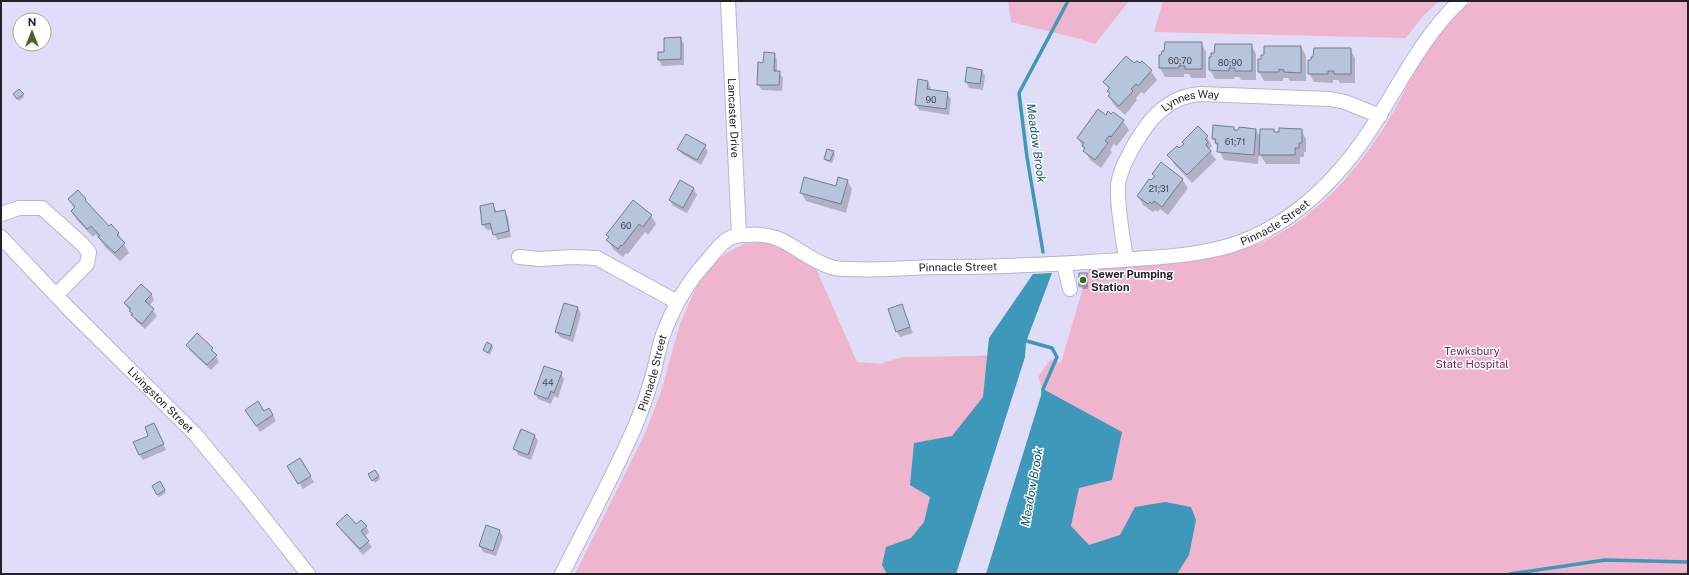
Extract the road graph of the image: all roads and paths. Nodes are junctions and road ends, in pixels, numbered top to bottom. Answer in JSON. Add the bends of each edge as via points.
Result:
{"nodes":[{"id":1,"x":728,"y":1,"type":"edge"},
{"id":2,"x":1460,"y":1,"type":"edge"},
{"id":3,"x":1380,"y":116,"type":"junction"},
{"id":4,"x":1,"y":214,"type":"edge"},
{"id":5,"x":739,"y":235,"type":"junction"},
{"id":6,"x":1,"y":237,"type":"edge"},
{"id":7,"x":519,"y":257,"type":"dead end"},
{"id":8,"x":1126,"y":260,"type":"junction"},
{"id":9,"x":1064,"y":264,"type":"junction"},
{"id":10,"x":1070,"y":289,"type":"dead end"},
{"id":11,"x":56,"y":295,"type":"junction"},
{"id":12,"x":678,"y":302,"type":"junction"},
{"id":13,"x":308,"y":574,"type":"edge"},
{"id":14,"x":562,"y":574,"type":"edge"}],
"edges":[{"from":1,"to":5,"type":"street","name":"Lancaster Drive"},
{"from":2,"to":3,"type":"street","name":"Pinnacle Street","via":[[1410,62]]},
{"from":3,"to":8,"type":"street","name":"Pinnacle Street","via":[[1339,172],[1308,202],[1252,238],[1230,246]]},
{"from":3,"to":8,"type":"street","name":"Lynnes Way","via":[[1330,99],[1201,94],[1185,96],[1171,103],[1158,112],[1148,124],[1125,162],[1120,177],[1119,200]]},
{"from":4,"to":11,"type":"street","via":[[19,208],[42,208],[88,252],[87,264]]},
{"from":5,"to":9,"type":"street","name":"Pinnacle Street","via":[[768,235],[782,239],[800,252],[834,268],[860,270]]},
{"from":5,"to":12,"type":"street","name":"Pinnacle Street","via":[[728,238],[717,249],[694,276]]},
{"from":6,"to":11,"type":"street","name":"Livingston Street"},
{"from":7,"to":12,"type":"street","via":[[541,260],[597,258]]},
{"from":8,"to":9,"type":"street","name":"Pinnacle Street"},
{"from":9,"to":10,"type":"street"},
{"from":11,"to":13,"type":"street","name":"Livingston Street","via":[[195,434]]},
{"from":12,"to":14,"type":"street","name":"Pinnacle Street","via":[[662,338],[634,428]]}]}
